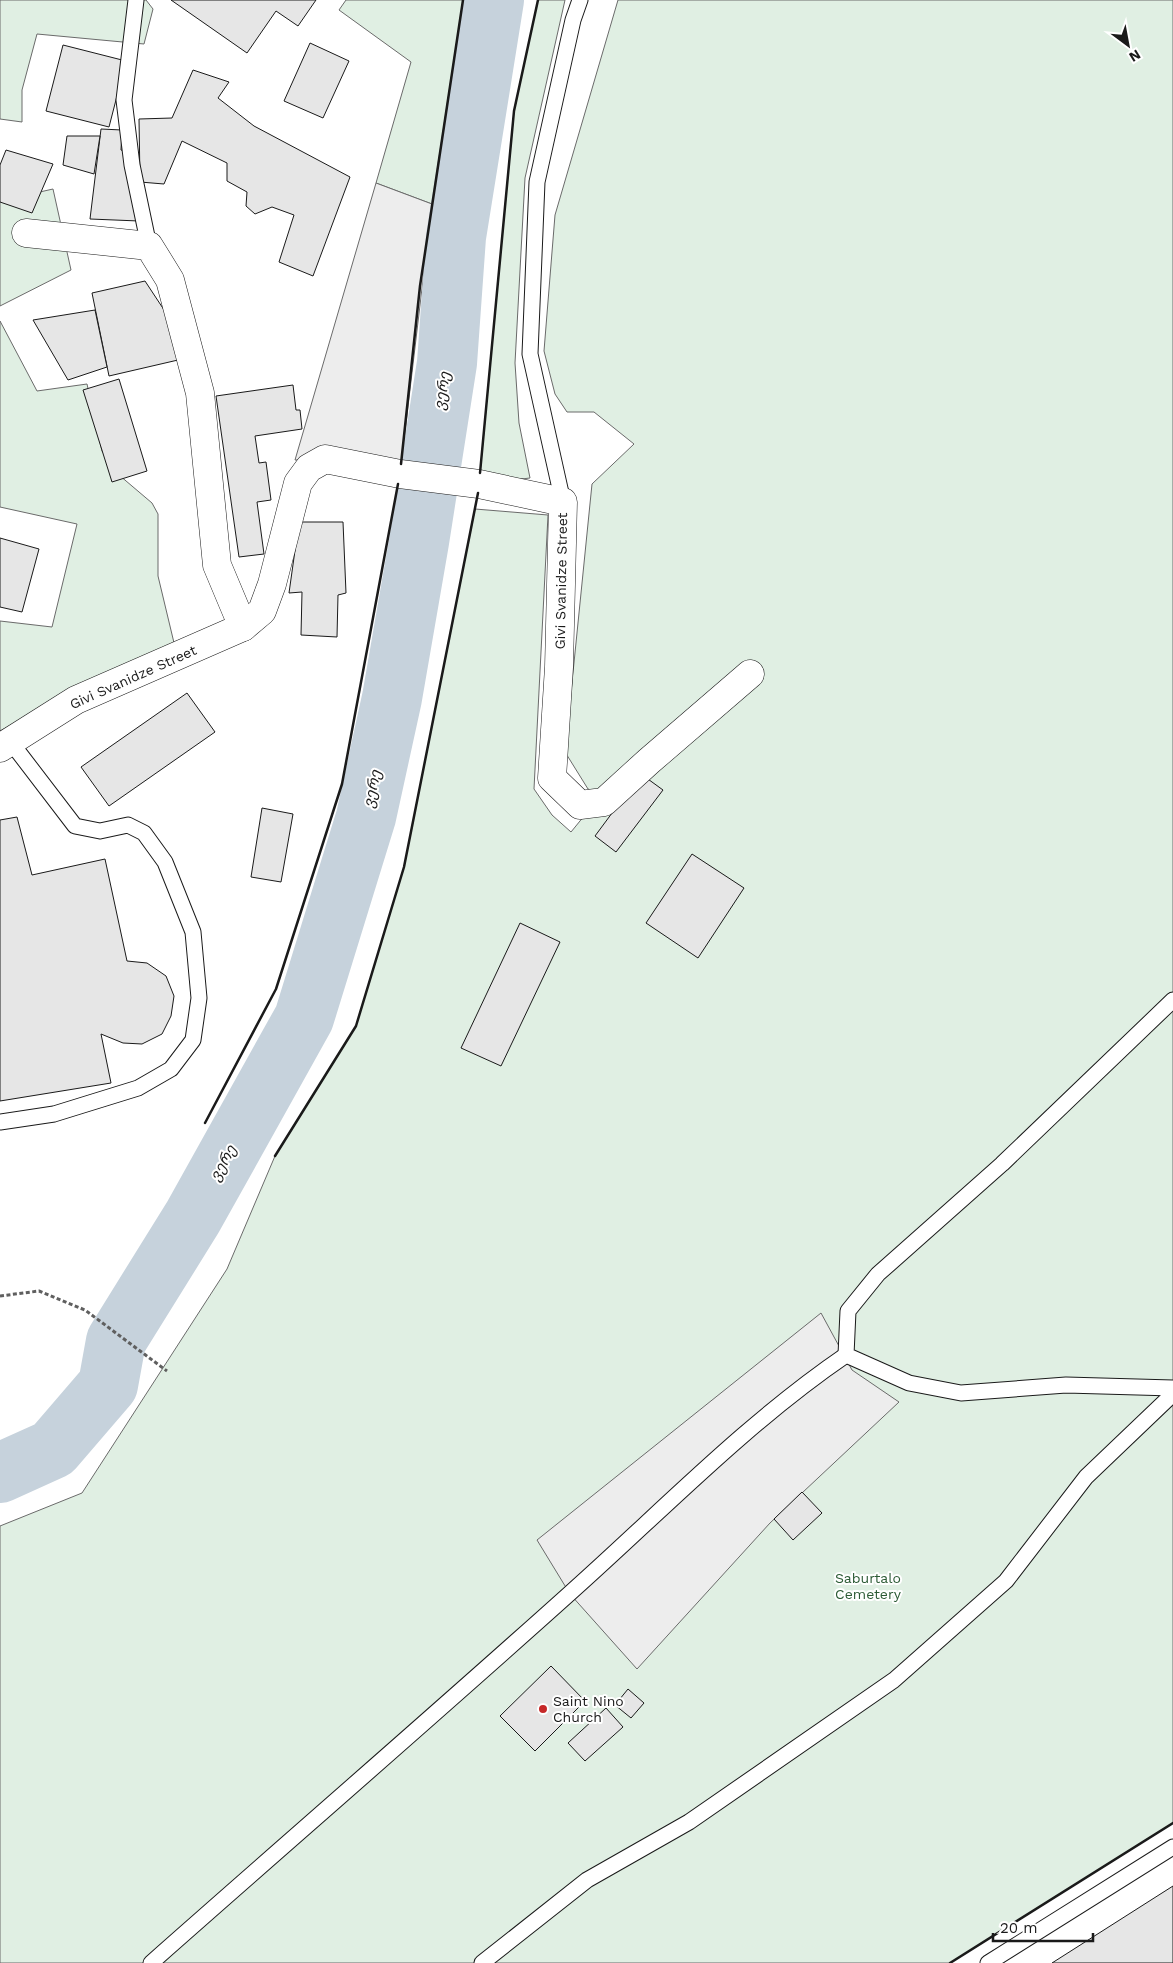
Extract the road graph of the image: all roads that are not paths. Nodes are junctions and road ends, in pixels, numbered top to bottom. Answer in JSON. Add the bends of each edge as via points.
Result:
{"nodes":[{"id":1,"x":136,"y":0,"type":"edge"},
{"id":2,"x":580,"y":0,"type":"edge"},
{"id":3,"x":26,"y":233,"type":"dead end"},
{"id":4,"x":149,"y":246,"type":"junction"},
{"id":5,"x":563,"y":502,"type":"junction"},
{"id":6,"x":243,"y":627,"type":"junction"},
{"id":7,"x":750,"y":674,"type":"dead end"},
{"id":8,"x":5,"y":745,"type":"edge"},
{"id":9,"x":1173,"y":1000,"type":"edge"},
{"id":10,"x":0,"y":1122,"type":"edge"},
{"id":11,"x":846,"y":1355,"type":"junction"},
{"id":12,"x":1173,"y":1388,"type":"edge"},
{"id":13,"x":1173,"y":1394,"type":"edge"},
{"id":14,"x":1173,"y":1847,"type":"edge"},
{"id":15,"x":151,"y":1963,"type":"edge"},
{"id":16,"x":482,"y":1963,"type":"edge"},
{"id":17,"x":988,"y":1963,"type":"edge"}],
"edges":[{"from":1,"to":4,"type":"lane","via":[[124,100],[132,165]]},
{"from":2,"to":5,"type":"lane","via":[[537,182],[530,354]]},
{"from":3,"to":4,"type":"street"},
{"from":4,"to":6,"type":"street","via":[[170,280],[200,393],[218,565]]},
{"from":5,"to":6,"type":"street","name":"Givi Svanidze Street","via":[[479,484],[325,460],[309,468],[298,483],[262,611]]},
{"from":5,"to":7,"type":"street","name":"Givi Svanidze Street","via":[[559,668],[552,778],[580,805],[604,802]]},
{"from":6,"to":8,"type":"street","name":"Givi Svanidze Street","via":[[76,700]]},
{"from":8,"to":10,"type":"lane","via":[[75,826],[100,831],[128,825],[144,833],[165,862],[194,932],[199,998],[193,1040],[171,1069],[138,1088],[54,1114]]},
{"from":9,"to":11,"type":"lane","via":[[1002,1164],[878,1274],[848,1311]]},
{"from":11,"to":12,"type":"lane","via":[[909,1383],[961,1393],[1066,1385]]},
{"from":11,"to":15,"type":"lane","via":[[801,1386],[714,1461],[570,1594]]},
{"from":13,"to":16,"type":"lane","via":[[1086,1477],[1006,1581],[894,1680],[689,1822],[587,1880]]},
{"from":14,"to":17,"type":"lane"}]}
